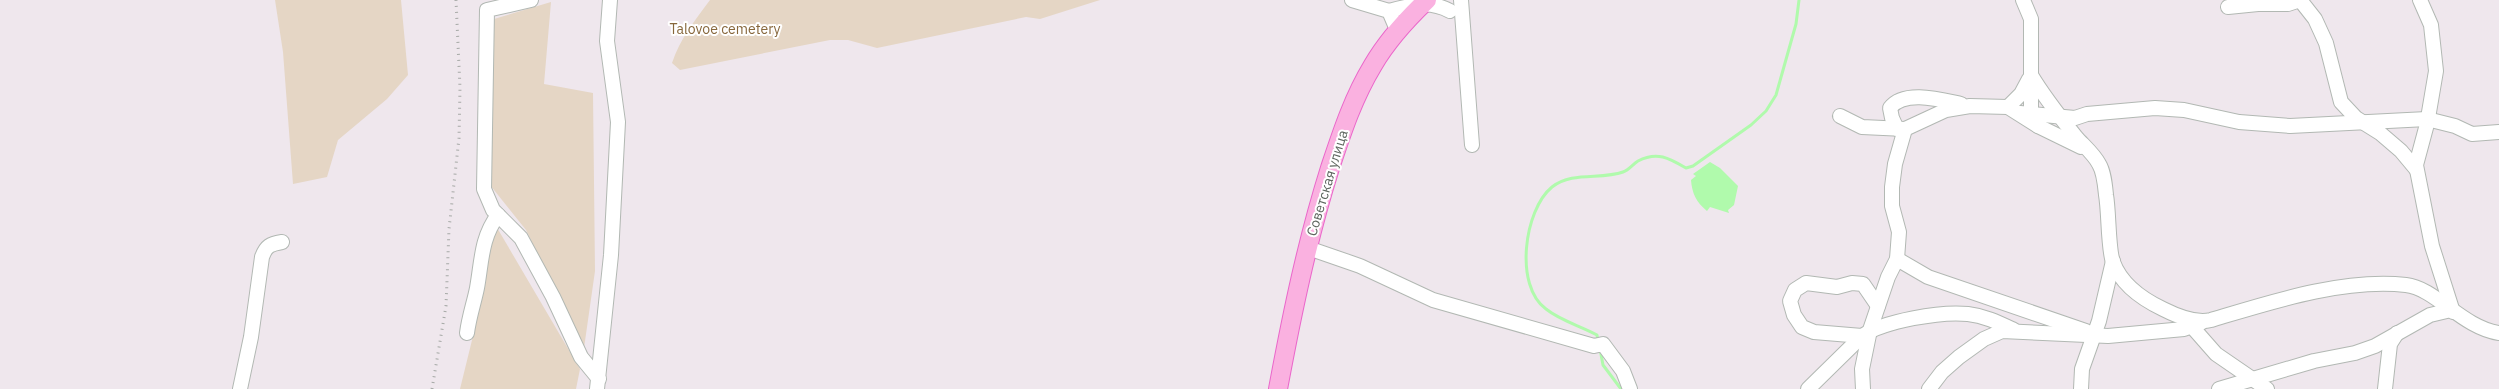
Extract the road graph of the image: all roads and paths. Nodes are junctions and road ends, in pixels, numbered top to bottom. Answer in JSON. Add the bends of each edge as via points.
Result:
{"nodes":[{"id":1,"x":531,"y":0,"type":"edge"},
{"id":2,"x":610,"y":0,"type":"edge"},
{"id":3,"x":1352,"y":0,"type":"edge"},
{"id":4,"x":1426,"y":0,"type":"edge"},
{"id":5,"x":1461,"y":0,"type":"edge"},
{"id":6,"x":2023,"y":0,"type":"edge"},
{"id":7,"x":2300,"y":0,"type":"edge"},
{"id":8,"x":2420,"y":0,"type":"edge"},
{"id":9,"x":2228,"y":7,"type":"dead end"},
{"id":10,"x":1389,"y":11,"type":"junction"},
{"id":11,"x":1450,"y":11,"type":"dead end"},
{"id":12,"x":1398,"y":32,"type":"junction"},
{"id":13,"x":2031,"y":75,"type":"junction"},
{"id":14,"x":1970,"y":106,"type":"junction"},
{"id":15,"x":2008,"y":107,"type":"junction"},
{"id":16,"x":2026,"y":113,"type":"junction"},
{"id":17,"x":1840,"y":116,"type":"dead end"},
{"id":18,"x":2061,"y":118,"type":"junction"},
{"id":19,"x":2427,"y":119,"type":"junction"},
{"id":20,"x":2363,"y":122,"type":"junction"},
{"id":21,"x":1901,"y":129,"type":"junction"},
{"id":22,"x":2499,"y":132,"type":"edge"},
{"id":23,"x":1472,"y":145,"type":"dead end"},
{"id":24,"x":2087,"y":150,"type":"junction"},
{"id":25,"x":2416,"y":169,"type":"junction"},
{"id":26,"x":498,"y":215,"type":"junction"},
{"id":27,"x":282,"y":242,"type":"dead end"},
{"id":28,"x":1308,"y":248,"type":"junction"},
{"id":29,"x":1896,"y":259,"type":"junction"},
{"id":30,"x":2113,"y":261,"type":"junction"},
{"id":31,"x":1878,"y":306,"type":"junction"},
{"id":32,"x":2452,"y":311,"type":"junction"},
{"id":33,"x":2189,"y":323,"type":"junction"},
{"id":34,"x":2014,"y":330,"type":"junction"},
{"id":35,"x":2397,"y":332,"type":"junction"},
{"id":36,"x":2499,"y":332,"type":"edge"},
{"id":37,"x":467,"y":333,"type":"dead end"},
{"id":38,"x":1866,"y":333,"type":"junction"},
{"id":39,"x":2093,"y":334,"type":"junction"},
{"id":40,"x":2255,"y":380,"type":"junction"},
{"id":41,"x":598,"y":384,"type":"edge"},
{"id":42,"x":240,"y":389,"type":"edge"},
{"id":43,"x":1278,"y":389,"type":"edge"},
{"id":44,"x":1630,"y":389,"type":"edge"},
{"id":45,"x":1808,"y":389,"type":"edge"},
{"id":46,"x":1863,"y":389,"type":"edge"},
{"id":47,"x":1929,"y":389,"type":"edge"},
{"id":48,"x":2081,"y":389,"type":"edge"},
{"id":49,"x":2218,"y":389,"type":"edge"},
{"id":50,"x":2267,"y":389,"type":"edge"},
{"id":51,"x":2385,"y":389,"type":"edge"}],
"edges":[{"from":1,"to":26,"type":"street","via":[[487,10],[482,179],[488,200]]},
{"from":2,"to":41,"type":"street","via":[[607,41],[618,122],[611,255]]},
{"from":3,"to":10,"type":"street"},
{"from":4,"to":10,"type":"street"},
{"from":4,"to":11,"type":"street"},
{"from":4,"to":12,"type":"main road","name":"Советская улица"},
{"from":5,"to":23,"type":"street"},
{"from":6,"to":13,"type":"street","via":[[2031,19]]},
{"from":7,"to":9,"type":"street","via":[[2288,4]]},
{"from":7,"to":20,"type":"street","via":[[2315,19],[2326,44],[2341,102]]},
{"from":8,"to":19,"type":"street","via":[[2431,25],[2435,49],[2436,71]]},
{"from":10,"to":12,"type":"street"},
{"from":12,"to":28,"type":"main road","name":"Советская улица","via":[[1373,64],[1349,109]]},
{"from":13,"to":15,"type":"street","via":[[2021,94]]},
{"from":13,"to":16,"type":"street"},
{"from":13,"to":18,"type":"street"},
{"from":14,"to":15,"type":"street"},
{"from":14,"to":21,"type":"street","via":[[1946,110]]},
{"from":14,"to":21,"type":"street","via":[[1906,98],[1895,101],[1890,108],[1892,118]]},
{"from":15,"to":16,"type":"street"},
{"from":16,"to":18,"type":"street"},
{"from":16,"to":24,"type":"street","via":[[2038,126]]},
{"from":17,"to":21,"type":"street","via":[[1862,127]]},
{"from":18,"to":20,"type":"street","via":[[2155,108],[2184,110],[2239,122],[2290,126]]},
{"from":18,"to":24,"type":"street"},
{"from":19,"to":20,"type":"street"},
{"from":19,"to":22,"type":"street","via":[[2455,126],[2472,134]]},
{"from":19,"to":25,"type":"street"},
{"from":20,"to":25,"type":"street","via":[[2401,151]]},
{"from":21,"to":29,"type":"street","via":[[1892,187],[1892,206],[1899,232]]},
{"from":24,"to":30,"type":"street","via":[[2100,164],[2105,184]]},
{"from":25,"to":32,"type":"street","via":[[2432,246]]},
{"from":26,"to":37,"type":"street","via":[[485,237],[480,255],[477,288]]},
{"from":26,"to":41,"type":"street","via":[[521,238],[553,297],[580,357]]},
{"from":27,"to":42,"type":"street","via":[[265,248],[262,257],[251,337]]},
{"from":28,"to":43,"type":"main road","name":"Советская улица","via":[[1296,290]]},
{"from":28,"to":44,"type":"street","via":[[1360,266],[1433,300],[1599,345],[1622,371]]},
{"from":29,"to":31,"type":"street"},
{"from":29,"to":39,"type":"street","via":[[1928,277]]},
{"from":30,"to":33,"type":"street","via":[[2123,279],[2143,299]]},
{"from":30,"to":39,"type":"street"},
{"from":31,"to":38,"type":"street"},
{"from":31,"to":38,"type":"street","via":[[1863,284],[1852,283],[1837,287],[1806,283],[1795,290],[1790,301],[1794,315],[1802,326],[1814,332]]},
{"from":32,"to":33,"type":"street","via":[[2426,292],[2408,285],[2358,285],[2272,301],[2209,320]]},
{"from":32,"to":35,"type":"street","via":[[2430,315]]},
{"from":32,"to":36,"type":"street","via":[[2489,331]]},
{"from":33,"to":39,"type":"street","via":[[2130,334]]},
{"from":33,"to":40,"type":"street","via":[[2216,354]]},
{"from":34,"to":38,"type":"street","via":[[1985,317],[1967,314],[1923,317]]},
{"from":34,"to":39,"type":"street","via":[[2067,335]]},
{"from":34,"to":47,"type":"street","via":[[2002,331],[1984,338],[1942,372]]},
{"from":35,"to":40,"type":"street","via":[[2375,346],[2355,353],[2314,361]]},
{"from":35,"to":51,"type":"street","via":[[2390,344]]},
{"from":38,"to":45,"type":"street"},
{"from":38,"to":46,"type":"street","via":[[1862,369]]},
{"from":39,"to":48,"type":"street","via":[[2082,369]]},
{"from":40,"to":49,"type":"street"},
{"from":40,"to":50,"type":"street"}]}
